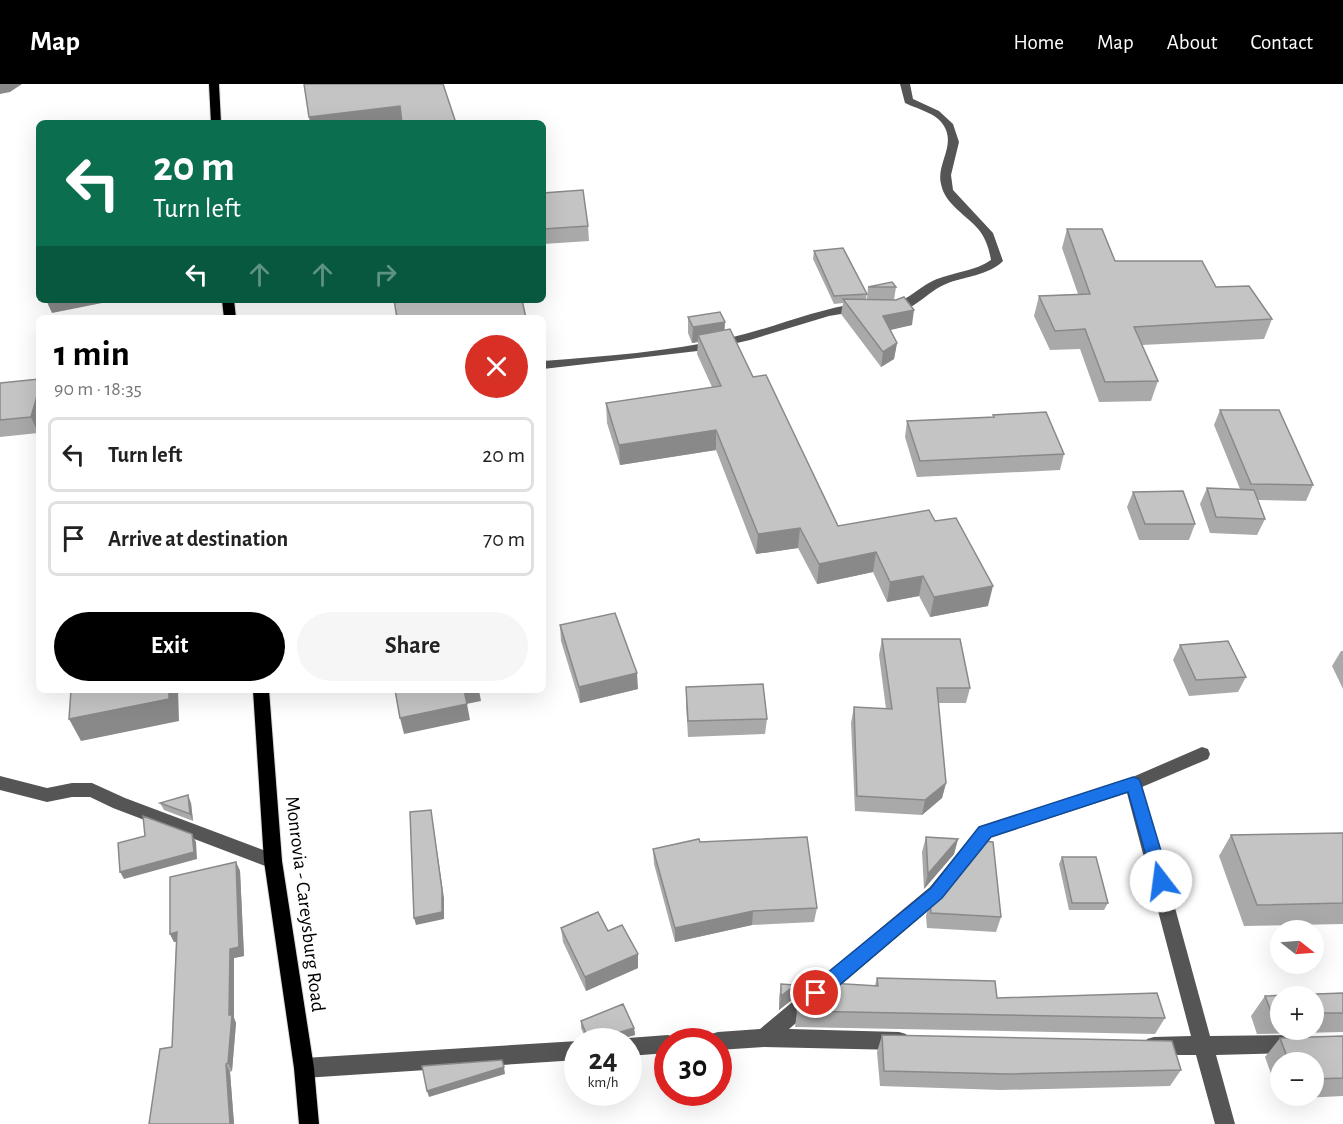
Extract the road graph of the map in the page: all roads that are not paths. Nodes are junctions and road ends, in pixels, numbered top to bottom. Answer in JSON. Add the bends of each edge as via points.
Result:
{"nodes":[{"id":1,"x":214,"y":84,"type":"edge"},
{"id":2,"x":905,"y":84,"type":"edge"},
{"id":3,"x":216,"y":120,"type":"edge"},
{"id":4,"x":546,"y":365,"type":"edge"},
{"id":5,"x":261,"y":693,"type":"edge"},
{"id":6,"x":1202,"y":754,"type":"dead end"},
{"id":7,"x":0,"y":783,"type":"edge"},
{"id":8,"x":1133,"y":784,"type":"junction"},
{"id":9,"x":273,"y":861,"type":"junction"},
{"id":10,"x":764,"y":1038,"type":"junction"},
{"id":11,"x":732,"y":1040,"type":"edge"},
{"id":12,"x":918,"y":1041,"type":"edge"},
{"id":13,"x":1320,"y":1043,"type":"edge"},
{"id":14,"x":1132,"y":1046,"type":"edge"},
{"id":15,"x":1203,"y":1047,"type":"junction"},
{"id":16,"x":564,"y":1051,"type":"edge"},
{"id":17,"x":304,"y":1068,"type":"junction"},
{"id":18,"x":309,"y":1124,"type":"edge"},
{"id":19,"x":1225,"y":1124,"type":"edge"}],
"edges":[{"from":1,"to":3,"type":"main road"},
{"from":2,"to":4,"type":"street","via":[[908,101],[947,122],[954,136],[947,189],[987,229],[997,261],[988,269],[937,283],[913,302],[894,309],[840,308],[731,342],[648,357]]},
{"from":5,"to":9,"type":"main road","name":"Monrovia - Careysburg Road"},
{"from":6,"to":8,"type":"street"},
{"from":7,"to":9,"type":"street","via":[[46,795],[92,790]]},
{"from":8,"to":10,"type":"street","via":[[985,832],[936,893]]},
{"from":8,"to":15,"type":"street"},
{"from":9,"to":17,"type":"main road","name":"Monrovia - Careysburg Road"},
{"from":10,"to":11,"type":"street"},
{"from":10,"to":12,"type":"street"},
{"from":13,"to":15,"type":"street"},
{"from":14,"to":15,"type":"street"},
{"from":15,"to":19,"type":"street"},
{"from":16,"to":17,"type":"street"},
{"from":17,"to":18,"type":"main road","name":"Monrovia - Careysburg Road"}]}
